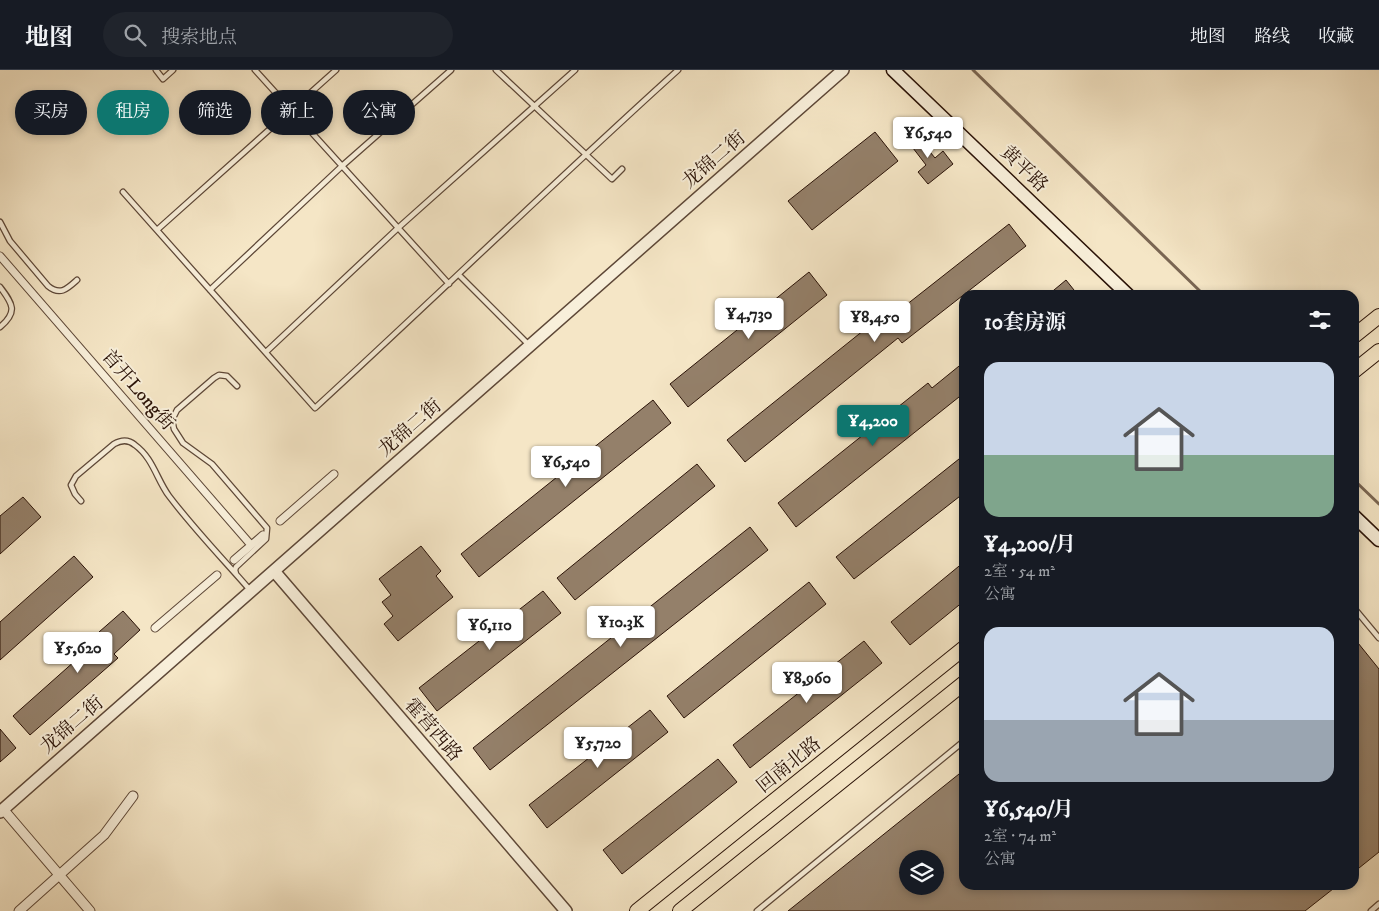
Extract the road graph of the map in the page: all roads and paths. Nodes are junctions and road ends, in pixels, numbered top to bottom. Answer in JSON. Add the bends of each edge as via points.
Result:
{"nodes":[{"id":1,"x":156,"y":70,"type":"edge"},
{"id":2,"x":173,"y":70,"type":"edge"},
{"id":3,"x":255,"y":70,"type":"edge"},
{"id":4,"x":336,"y":70,"type":"edge"},
{"id":5,"x":451,"y":70,"type":"edge"},
{"id":6,"x":496,"y":70,"type":"edge"},
{"id":7,"x":575,"y":70,"type":"edge"},
{"id":8,"x":678,"y":70,"type":"edge"},
{"id":9,"x":843,"y":70,"type":"edge"},
{"id":10,"x":893,"y":70,"type":"edge"},
{"id":11,"x":273,"y":90,"type":"edge"},
{"id":12,"x":314,"y":90,"type":"edge"},
{"id":13,"x":535,"y":107,"type":"junction"},
{"id":14,"x":263,"y":135,"type":"edge"},
{"id":15,"x":314,"y":135,"type":"edge"},
{"id":16,"x":585,"y":154,"type":"junction"},
{"id":17,"x":342,"y":166,"type":"junction"},
{"id":18,"x":622,"y":169,"type":"dead end"},
{"id":19,"x":122,"y":192,"type":"dead end"},
{"id":20,"x":0,"y":222,"type":"edge"},
{"id":21,"x":398,"y":228,"type":"junction"},
{"id":22,"x":157,"y":230,"type":"junction"},
{"id":23,"x":0,"y":256,"type":"edge"},
{"id":24,"x":459,"y":274,"type":"junction"},
{"id":25,"x":77,"y":280,"type":"dead end"},
{"id":26,"x":449,"y":284,"type":"junction"},
{"id":27,"x":0,"y":287,"type":"edge"},
{"id":28,"x":210,"y":290,"type":"junction"},
{"id":29,"x":1123,"y":290,"type":"edge"},
{"id":30,"x":1379,"y":316,"type":"edge"},
{"id":31,"x":0,"y":327,"type":"edge"},
{"id":32,"x":1359,"y":332,"type":"edge"},
{"id":33,"x":530,"y":346,"type":"junction"},
{"id":34,"x":1379,"y":351,"type":"edge"},
{"id":35,"x":266,"y":352,"type":"junction"},
{"id":36,"x":1359,"y":367,"type":"edge"},
{"id":37,"x":238,"y":386,"type":"dead end"},
{"id":38,"x":334,"y":474,"type":"dead end"},
{"id":39,"x":81,"y":501,"type":"dead end"},
{"id":40,"x":280,"y":521,"type":"dead end"},
{"id":41,"x":1359,"y":521,"type":"edge"},
{"id":42,"x":263,"y":535,"type":"dead end"},
{"id":43,"x":1379,"y":540,"type":"edge"},
{"id":44,"x":251,"y":545,"type":"junction"},
{"id":45,"x":234,"y":560,"type":"dead end"},
{"id":46,"x":274,"y":571,"type":"junction"},
{"id":47,"x":236,"y":574,"type":"junction"},
{"id":48,"x":217,"y":575,"type":"dead end"},
{"id":49,"x":251,"y":591,"type":"junction"},
{"id":50,"x":1359,"y":614,"type":"edge"},
{"id":51,"x":155,"y":628,"type":"dead end"},
{"id":52,"x":1379,"y":638,"type":"edge"},
{"id":53,"x":959,"y":652,"type":"edge"},
{"id":54,"x":959,"y":687,"type":"edge"},
{"id":55,"x":959,"y":745,"type":"edge"},
{"id":56,"x":133,"y":796,"type":"dead end"},
{"id":57,"x":1,"y":811,"type":"edge"},
{"id":58,"x":57,"y":872,"type":"junction"},
{"id":59,"x":1379,"y":904,"type":"edge"},
{"id":60,"x":762,"y":906,"type":"junction"},
{"id":61,"x":19,"y":911,"type":"edge"},
{"id":62,"x":90,"y":911,"type":"edge"},
{"id":63,"x":566,"y":911,"type":"edge"},
{"id":64,"x":637,"y":911,"type":"edge"},
{"id":65,"x":680,"y":911,"type":"edge"},
{"id":66,"x":757,"y":911,"type":"edge"},
{"id":67,"x":766,"y":911,"type":"edge"},
{"id":68,"x":1371,"y":911,"type":"edge"}],
"edges":[{"from":1,"to":2,"type":"lane","via":[[164,79]]},
{"from":3,"to":11,"type":"lane"},
{"from":4,"to":12,"type":"lane"},
{"from":5,"to":17,"type":"lane"},
{"from":6,"to":13,"type":"lane"},
{"from":7,"to":13,"type":"lane"},
{"from":8,"to":16,"type":"lane"},
{"from":9,"to":33,"type":"street","name":"龙锦二街"},
{"from":10,"to":29,"type":"main road","name":"黄平路"},
{"from":13,"to":16,"type":"lane"},
{"from":13,"to":21,"type":"lane"},
{"from":14,"to":22,"type":"lane"},
{"from":15,"to":17,"type":"lane"},
{"from":16,"to":18,"type":"lane","via":[[612,179]]},
{"from":16,"to":24,"type":"lane"},
{"from":17,"to":21,"type":"lane"},
{"from":17,"to":28,"type":"lane"},
{"from":19,"to":22,"type":"lane"},
{"from":20,"to":25,"type":"lane","via":[[10,242],[48,286],[62,291]]},
{"from":21,"to":26,"type":"lane"},
{"from":21,"to":35,"type":"lane"},
{"from":22,"to":28,"type":"lane"},
{"from":23,"to":44,"type":"street","name":"首开Long街"},
{"from":24,"to":26,"type":"lane"},
{"from":24,"to":33,"type":"lane"},
{"from":26,"to":35,"type":"lane","via":[[315,408]]},
{"from":27,"to":31,"type":"lane","via":[[12,307],[10,317]]},
{"from":28,"to":35,"type":"lane"},
{"from":30,"to":32,"type":"main road"},
{"from":33,"to":46,"type":"street","name":"龙锦二街"},
{"from":34,"to":36,"type":"main road"},
{"from":37,"to":47,"type":"lane","via":[[227,376],[219,375],[177,410],[172,420],[180,439],[212,464],[267,528],[266,539],[236,567]]},
{"from":38,"to":40,"type":"street"},
{"from":39,"to":47,"type":"lane","via":[[71,485],[76,476],[114,444],[130,442],[149,460],[171,498]]},
{"from":41,"to":43,"type":"main road"},
{"from":42,"to":44,"type":"street"},
{"from":44,"to":45,"type":"street"},
{"from":46,"to":49,"type":"street","name":"龙锦二街"},
{"from":46,"to":63,"type":"street","name":"霍营西路"},
{"from":47,"to":49,"type":"lane"},
{"from":48,"to":51,"type":"street","via":[[208,586]]},
{"from":49,"to":57,"type":"street","name":"龙锦二街"},
{"from":50,"to":52,"type":"lane"},
{"from":53,"to":64,"type":"main road","name":"回南北路"},
{"from":54,"to":65,"type":"main road"},
{"from":55,"to":60,"type":"lane"},
{"from":56,"to":58,"type":"street","via":[[104,836]]},
{"from":57,"to":58,"type":"street"},
{"from":58,"to":61,"type":"street"},
{"from":58,"to":62,"type":"street"},
{"from":59,"to":68,"type":"lane"},
{"from":60,"to":66,"type":"lane"},
{"from":60,"to":67,"type":"lane"}]}
